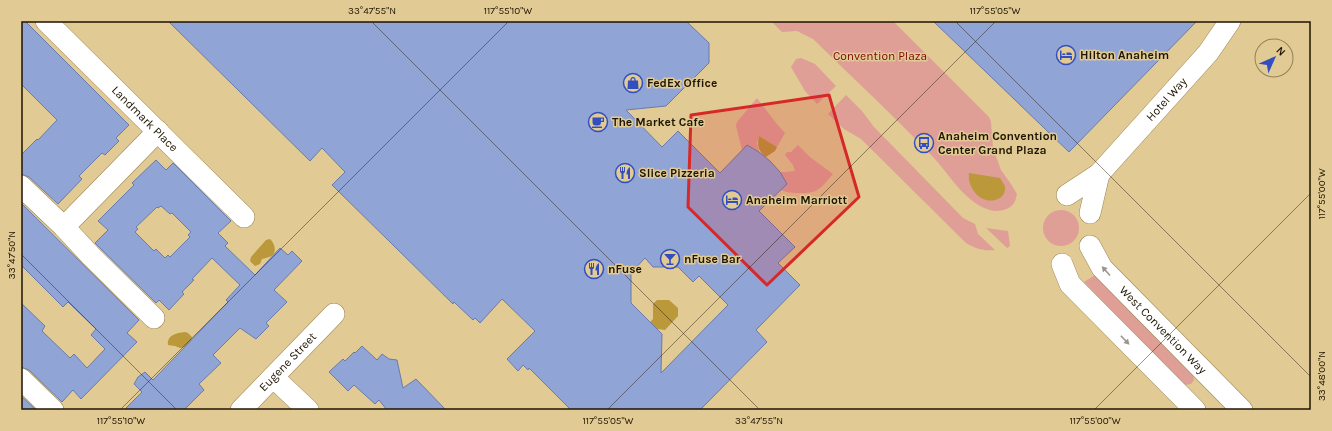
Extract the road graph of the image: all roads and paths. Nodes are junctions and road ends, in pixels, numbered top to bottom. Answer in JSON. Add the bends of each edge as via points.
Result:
{"nodes":[{"id":1,"x":46,"y":21,"type":"edge"},
{"id":2,"x":1230,"y":21,"type":"edge"},
{"id":3,"x":158,"y":131,"type":"junction"},
{"id":4,"x":1099,"y":174,"type":"junction"},
{"id":5,"x":21,"y":186,"type":"edge"},
{"id":6,"x":1066,"y":195,"type":"dead end"},
{"id":7,"x":1090,"y":213,"type":"dead end"},
{"id":8,"x":244,"y":217,"type":"dead end"},
{"id":9,"x":64,"y":226,"type":"junction"},
{"id":10,"x":1090,"y":246,"type":"dead end"},
{"id":11,"x":1062,"y":264,"type":"dead end"},
{"id":12,"x":334,"y":314,"type":"dead end"},
{"id":13,"x":154,"y":318,"type":"dead end"},
{"id":14,"x":274,"y":377,"type":"junction"},
{"id":15,"x":21,"y":379,"type":"edge"},
{"id":16,"x":52,"y":410,"type":"edge"},
{"id":17,"x":241,"y":410,"type":"edge"},
{"id":18,"x":308,"y":410,"type":"edge"},
{"id":19,"x":1195,"y":410,"type":"edge"},
{"id":20,"x":1242,"y":410,"type":"edge"}],
"edges":[{"from":1,"to":3,"type":"street","name":"Landmark Place"},
{"from":2,"to":4,"type":"street","name":"Hotel Way","via":[[1208,53]]},
{"from":3,"to":8,"type":"street","name":"Landmark Place"},
{"from":3,"to":9,"type":"street"},
{"from":4,"to":6,"type":"street","name":"Hotel Way"},
{"from":4,"to":7,"type":"street","name":"Hotel Way"},
{"from":5,"to":9,"type":"street"},
{"from":9,"to":13,"type":"street"},
{"from":20,"to":10,"type":"street","name":"West Convention Way","one_way":true,"via":[[1102,268]]},
{"from":11,"to":19,"type":"street","one_way":true,"via":[[1070,284]]},
{"from":12,"to":14,"type":"street","name":"Eugene Street"},
{"from":14,"to":17,"type":"street","name":"Eugene Street"},
{"from":14,"to":18,"type":"street"},
{"from":15,"to":16,"type":"street"}]}
